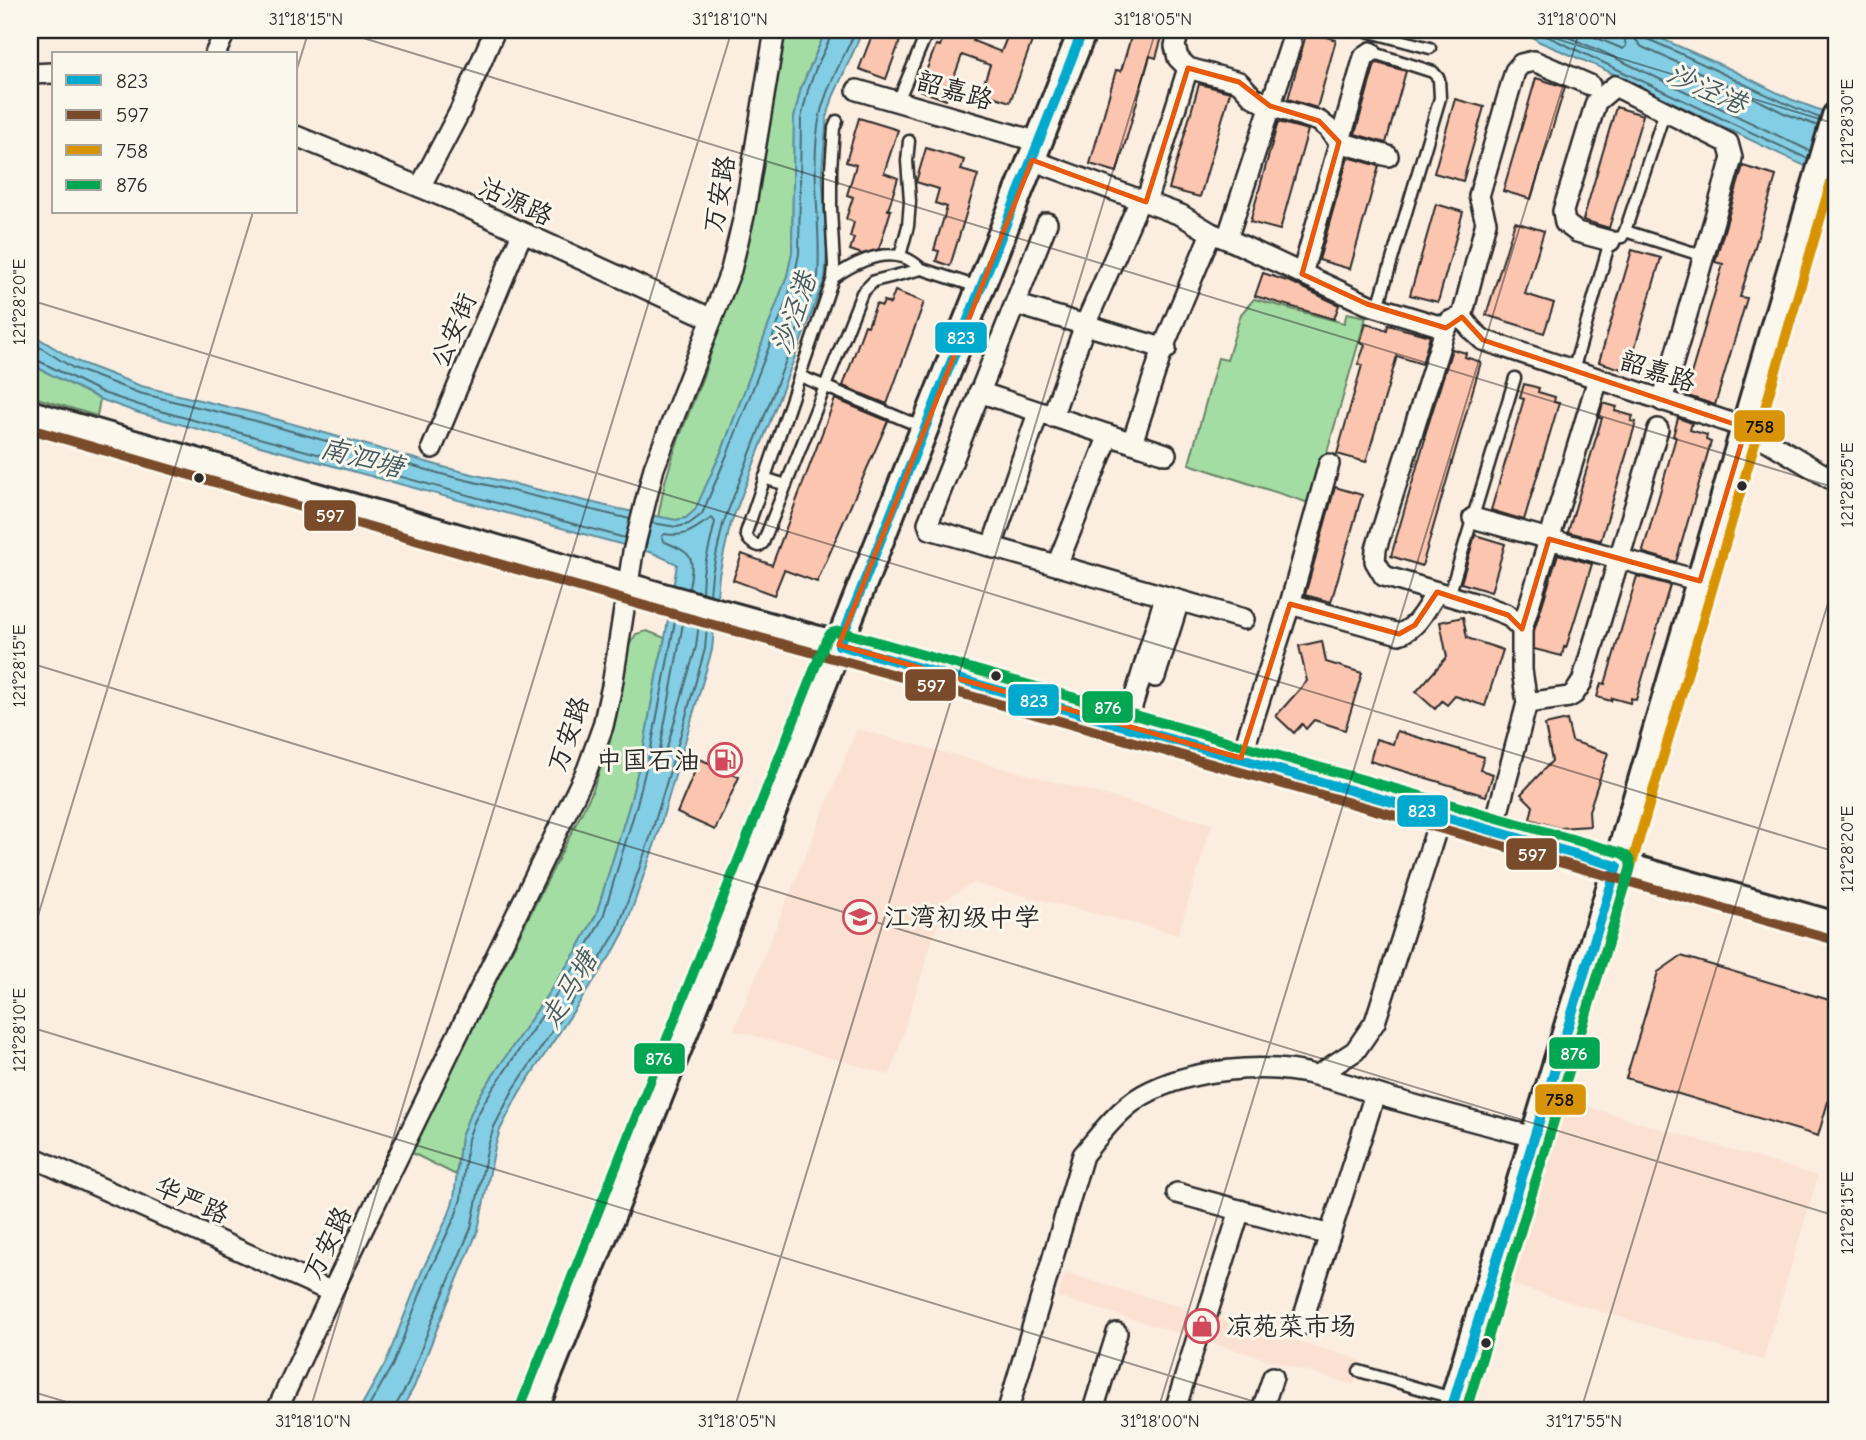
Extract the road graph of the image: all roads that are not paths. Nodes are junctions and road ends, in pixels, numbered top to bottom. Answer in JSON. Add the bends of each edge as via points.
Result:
{"nodes":[{"id":1,"x":226,"y":30,"type":"edge"},
{"id":2,"x":495,"y":30,"type":"edge"},
{"id":3,"x":775,"y":30,"type":"edge"},
{"id":4,"x":928,"y":30,"type":"edge"},
{"id":5,"x":1083,"y":30,"type":"edge"},
{"id":6,"x":1179,"y":30,"type":"edge"},
{"id":7,"x":1363,"y":30,"type":"edge"},
{"id":8,"x":1291,"y":43,"type":"dead end"},
{"id":9,"x":1430,"y":48,"type":"dead end"},
{"id":10,"x":216,"y":52,"type":"edge"},
{"id":11,"x":1371,"y":52,"type":"joint"},
{"id":12,"x":1188,"y":68,"type":"junction"},
{"id":13,"x":52,"y":73,"type":"edge"},
{"id":14,"x":30,"y":74,"type":"edge"},
{"id":15,"x":1590,"y":85,"type":"dead end"},
{"id":16,"x":857,"y":90,"type":"dead end"},
{"id":17,"x":898,"y":101,"type":"junction"},
{"id":18,"x":1270,"y":106,"type":"junction"},
{"id":19,"x":1665,"y":111,"type":"junction"},
{"id":20,"x":1836,"y":116,"type":"edge"},
{"id":21,"x":837,"y":121,"type":"dead end"},
{"id":22,"x":298,"y":137,"type":"edge"},
{"id":23,"x":909,"y":141,"type":"dead end"},
{"id":24,"x":1339,"y":142,"type":"junction"},
{"id":25,"x":1035,"y":151,"type":"junction"},
{"id":26,"x":1388,"y":156,"type":"dead end"},
{"id":27,"x":420,"y":187,"type":"junction"},
{"id":28,"x":1143,"y":201,"type":"junction"},
{"id":29,"x":1048,"y":223,"type":"dead end"},
{"id":30,"x":522,"y":233,"type":"junction"},
{"id":31,"x":1219,"y":236,"type":"junction"},
{"id":32,"x":1618,"y":236,"type":"junction"},
{"id":33,"x":900,"y":256,"type":"junction"},
{"id":34,"x":1704,"y":256,"type":"junction"},
{"id":35,"x":922,"y":269,"type":"junction"},
{"id":36,"x":1302,"y":274,"type":"junction"},
{"id":37,"x":833,"y":278,"type":"junction"},
{"id":38,"x":980,"y":288,"type":"junction"},
{"id":39,"x":1015,"y":304,"type":"junction"},
{"id":40,"x":1378,"y":307,"type":"junction"},
{"id":41,"x":712,"y":319,"type":"junction"},
{"id":42,"x":1454,"y":322,"type":"junction"},
{"id":43,"x":1085,"y":325,"type":"junction"},
{"id":44,"x":1165,"y":348,"type":"junction"},
{"id":45,"x":1573,"y":371,"type":"junction"},
{"id":46,"x":800,"y":376,"type":"junction"},
{"id":47,"x":1515,"y":378,"type":"dead end"},
{"id":48,"x":1598,"y":379,"type":"junction"},
{"id":49,"x":826,"y":387,"type":"junction"},
{"id":50,"x":979,"y":392,"type":"junction"},
{"id":51,"x":1662,"y":401,"type":"junction"},
{"id":52,"x":30,"y":414,"type":"edge"},
{"id":53,"x":1045,"y":415,"type":"junction"},
{"id":54,"x":1746,"y":428,"type":"junction"},
{"id":55,"x":925,"y":429,"type":"junction"},
{"id":56,"x":1657,"y":429,"type":"dead end"},
{"id":57,"x":1109,"y":435,"type":"junction"},
{"id":58,"x":1132,"y":443,"type":"junction"},
{"id":59,"x":432,"y":448,"type":"dead end"},
{"id":60,"x":1166,"y":454,"type":"dead end"},
{"id":61,"x":1329,"y":464,"type":"dead end"},
{"id":62,"x":764,"y":478,"type":"junction"},
{"id":63,"x":1836,"y":482,"type":"edge"},
{"id":64,"x":786,"y":485,"type":"junction"},
{"id":65,"x":1473,"y":518,"type":"junction"},
{"id":66,"x":1549,"y":539,"type":"junction"},
{"id":67,"x":994,"y":548,"type":"junction"},
{"id":68,"x":1619,"y":559,"type":"junction"},
{"id":69,"x":1057,"y":565,"type":"junction"},
{"id":70,"x":1700,"y":581,"type":"junction"},
{"id":71,"x":627,"y":587,"type":"junction"},
{"id":72,"x":1443,"y":594,"type":"junction"},
{"id":73,"x":1172,"y":599,"type":"junction"},
{"id":74,"x":1290,"y":604,"type":"junction"},
{"id":75,"x":1244,"y":619,"type":"dead end"},
{"id":76,"x":1522,"y":628,"type":"junction"},
{"id":77,"x":839,"y":645,"type":"junction"},
{"id":78,"x":1527,"y":703,"type":"junction"},
{"id":79,"x":1126,"y":726,"type":"junction"},
{"id":80,"x":1241,"y":758,"type":"junction"},
{"id":81,"x":1441,"y":816,"type":"junction"},
{"id":82,"x":1493,"y":831,"type":"junction"},
{"id":83,"x":1616,"y":866,"type":"junction"},
{"id":84,"x":1836,"y":926,"type":"edge"},
{"id":85,"x":1318,"y":1075,"type":"junction"},
{"id":86,"x":1375,"y":1094,"type":"junction"},
{"id":87,"x":1534,"y":1137,"type":"junction"},
{"id":88,"x":30,"y":1156,"type":"edge"},
{"id":89,"x":1177,"y":1193,"type":"dead end"},
{"id":90,"x":1240,"y":1210,"type":"junction"},
{"id":91,"x":1330,"y":1235,"type":"junction"},
{"id":92,"x":332,"y":1292,"type":"junction"},
{"id":93,"x":1207,"y":1315,"type":"dead end"},
{"id":94,"x":1301,"y":1325,"type":"dead end"},
{"id":95,"x":1117,"y":1333,"type":"dead end"},
{"id":96,"x":1198,"y":1338,"type":"dead end"},
{"id":97,"x":1359,"y":1371,"type":"dead end"},
{"id":98,"x":1273,"y":1377,"type":"dead end"},
{"id":99,"x":1452,"y":1404,"type":"edge"},
{"id":100,"x":277,"y":1410,"type":"edge"},
{"id":101,"x":534,"y":1410,"type":"edge"},
{"id":102,"x":1008,"y":1410,"type":"edge"},
{"id":103,"x":1093,"y":1410,"type":"edge"},
{"id":104,"x":1175,"y":1410,"type":"edge"},
{"id":105,"x":1262,"y":1410,"type":"edge"}],
"edges":[{"from":1,"to":10,"type":"street"},
{"from":2,"to":27,"type":"street"},
{"from":3,"to":41,"type":"street","name":"万安路","via":[[744,216],[731,270]]},
{"from":4,"to":17,"type":"lane"},
{"from":5,"to":25,"type":"main road"},
{"from":6,"to":12,"type":"street","via":[[1175,46],[1178,58]]},
{"from":7,"to":9,"type":"lane"},
{"from":8,"to":18,"type":"street"},
{"from":11,"to":24,"type":"street","via":[[1364,57]]},
{"from":11,"to":40,"type":"lane","via":[[1433,72],[1439,79],[1440,98]]},
{"from":12,"to":18,"type":"street","via":[[1240,82],[1253,97]]},
{"from":12,"to":28,"type":"street"},
{"from":13,"to":14,"type":"street"},
{"from":15,"to":42,"type":"street","via":[[1534,61],[1514,71],[1479,196],[1486,222]]},
{"from":16,"to":17,"type":"street","name":"韶嘉路"},
{"from":17,"to":25,"type":"street","name":"韶嘉路"},
{"from":18,"to":24,"type":"street","via":[[1319,121]]},
{"from":18,"to":31,"type":"street"},
{"from":19,"to":32,"type":"lane"},
{"from":19,"to":32,"type":"street","via":[[1615,86],[1595,102],[1563,211],[1565,223],[1577,232]]},
{"from":19,"to":34,"type":"street","via":[[1727,143],[1732,158]]},
{"from":20,"to":54,"type":"main road"},
{"from":21,"to":37,"type":"lane","via":[[831,169]]},
{"from":22,"to":27,"type":"street","name":"沽源路"},
{"from":23,"to":33,"type":"lane","via":[[910,201]]},
{"from":24,"to":26,"type":"street"},
{"from":24,"to":36,"type":"street"},
{"from":25,"to":28,"type":"street","name":"韶嘉路"},
{"from":25,"to":38,"type":"main road"},
{"from":27,"to":30,"type":"street","name":"沽源路"},
{"from":28,"to":31,"type":"street","name":"韶嘉路"},
{"from":28,"to":43,"type":"street"},
{"from":29,"to":39,"type":"street"},
{"from":30,"to":41,"type":"street","name":"沽源路"},
{"from":30,"to":59,"type":"street","name":"公安街"},
{"from":31,"to":36,"type":"street","name":"韶嘉路"},
{"from":31,"to":44,"type":"street"},
{"from":32,"to":34,"type":"lane"},
{"from":32,"to":45,"type":"lane"},
{"from":33,"to":35,"type":"lane"},
{"from":33,"to":37,"type":"lane","via":[[851,265]]},
{"from":34,"to":51,"type":"street"},
{"from":35,"to":38,"type":"lane"},
{"from":35,"to":49,"type":"lane","via":[[874,281],[862,293]]},
{"from":36,"to":40,"type":"street","name":"韶嘉路"},
{"from":37,"to":46,"type":"lane"},
{"from":38,"to":55,"type":"main road"},
{"from":39,"to":43,"type":"street"},
{"from":39,"to":50,"type":"street"},
{"from":40,"to":42,"type":"street","name":"韶嘉路"},
{"from":41,"to":71,"type":"street","name":"万安路","via":[[658,458]]},
{"from":42,"to":45,"type":"street","name":"韶嘉路","via":[[1483,340]]},
{"from":42,"to":72,"type":"street","via":[[1375,561],[1384,576]]},
{"from":43,"to":44,"type":"street"},
{"from":43,"to":53,"type":"street"},
{"from":44,"to":58,"type":"street"},
{"from":45,"to":48,"type":"street","name":"韶嘉路"},
{"from":46,"to":49,"type":"lane"},
{"from":46,"to":62,"type":"lane"},
{"from":47,"to":65,"type":"lane"},
{"from":48,"to":51,"type":"street","name":"韶嘉路"},
{"from":48,"to":66,"type":"street"},
{"from":49,"to":55,"type":"lane"},
{"from":49,"to":64,"type":"lane"},
{"from":50,"to":53,"type":"street"},
{"from":50,"to":67,"type":"street","via":[[928,523],[930,529]]},
{"from":51,"to":54,"type":"street","name":"韶嘉路"},
{"from":52,"to":71,"type":"main road"},
{"from":53,"to":57,"type":"street"},
{"from":53,"to":67,"type":"street"},
{"from":54,"to":63,"type":"street","name":"韶嘉路"},
{"from":54,"to":70,"type":"main road"},
{"from":55,"to":77,"type":"main road"},
{"from":56,"to":68,"type":"street"},
{"from":57,"to":58,"type":"street"},
{"from":57,"to":69,"type":"street"},
{"from":58,"to":60,"type":"street"},
{"from":61,"to":74,"type":"street"},
{"from":62,"to":64,"type":"lane"},
{"from":62,"to":64,"type":"lane","via":[[746,533],[753,544],[763,543]]},
{"from":65,"to":66,"type":"street"},
{"from":65,"to":72,"type":"lane"},
{"from":66,"to":68,"type":"street"},
{"from":66,"to":76,"type":"street"},
{"from":67,"to":69,"type":"street"},
{"from":68,"to":70,"type":"street"},
{"from":68,"to":78,"type":"street","via":[[1582,682],[1569,697]]},
{"from":69,"to":73,"type":"street"},
{"from":70,"to":83,"type":"main road"},
{"from":71,"to":77,"type":"main road"},
{"from":71,"to":92,"type":"street","name":"万安路","via":[[612,686],[587,770]]},
{"from":72,"to":74,"type":"street","via":[[1415,625],[1399,634]]},
{"from":72,"to":76,"type":"street","via":[[1507,615]]},
{"from":73,"to":75,"type":"street"},
{"from":73,"to":79,"type":"street","via":[[1153,681],[1138,689]]},
{"from":74,"to":80,"type":"street"},
{"from":76,"to":78,"type":"street"},
{"from":77,"to":79,"type":"main road"},
{"from":77,"to":101,"type":"main road"},
{"from":78,"to":82,"type":"street"},
{"from":79,"to":80,"type":"main road"},
{"from":80,"to":81,"type":"main road"},
{"from":81,"to":82,"type":"main road"},
{"from":81,"to":85,"type":"street","via":[[1375,1021],[1355,1051]]},
{"from":82,"to":83,"type":"main road"},
{"from":83,"to":84,"type":"main road"},
{"from":83,"to":87,"type":"main road"},
{"from":85,"to":86,"type":"street"},
{"from":85,"to":102,"type":"street","via":[[1284,1070],[1209,1072],[1141,1096],[1111,1122],[1083,1154]]},
{"from":86,"to":87,"type":"street"},
{"from":86,"to":91,"type":"street"},
{"from":87,"to":99,"type":"main road"},
{"from":88,"to":92,"type":"street","name":"华严路"},
{"from":89,"to":90,"type":"street"},
{"from":90,"to":91,"type":"street"},
{"from":90,"to":93,"type":"street"},
{"from":91,"to":94,"type":"street"},
{"from":92,"to":100,"type":"street","name":"万安路"},
{"from":95,"to":103,"type":"street"},
{"from":96,"to":104,"type":"street"},
{"from":97,"to":99,"type":"lane"},
{"from":98,"to":105,"type":"street"}]}
